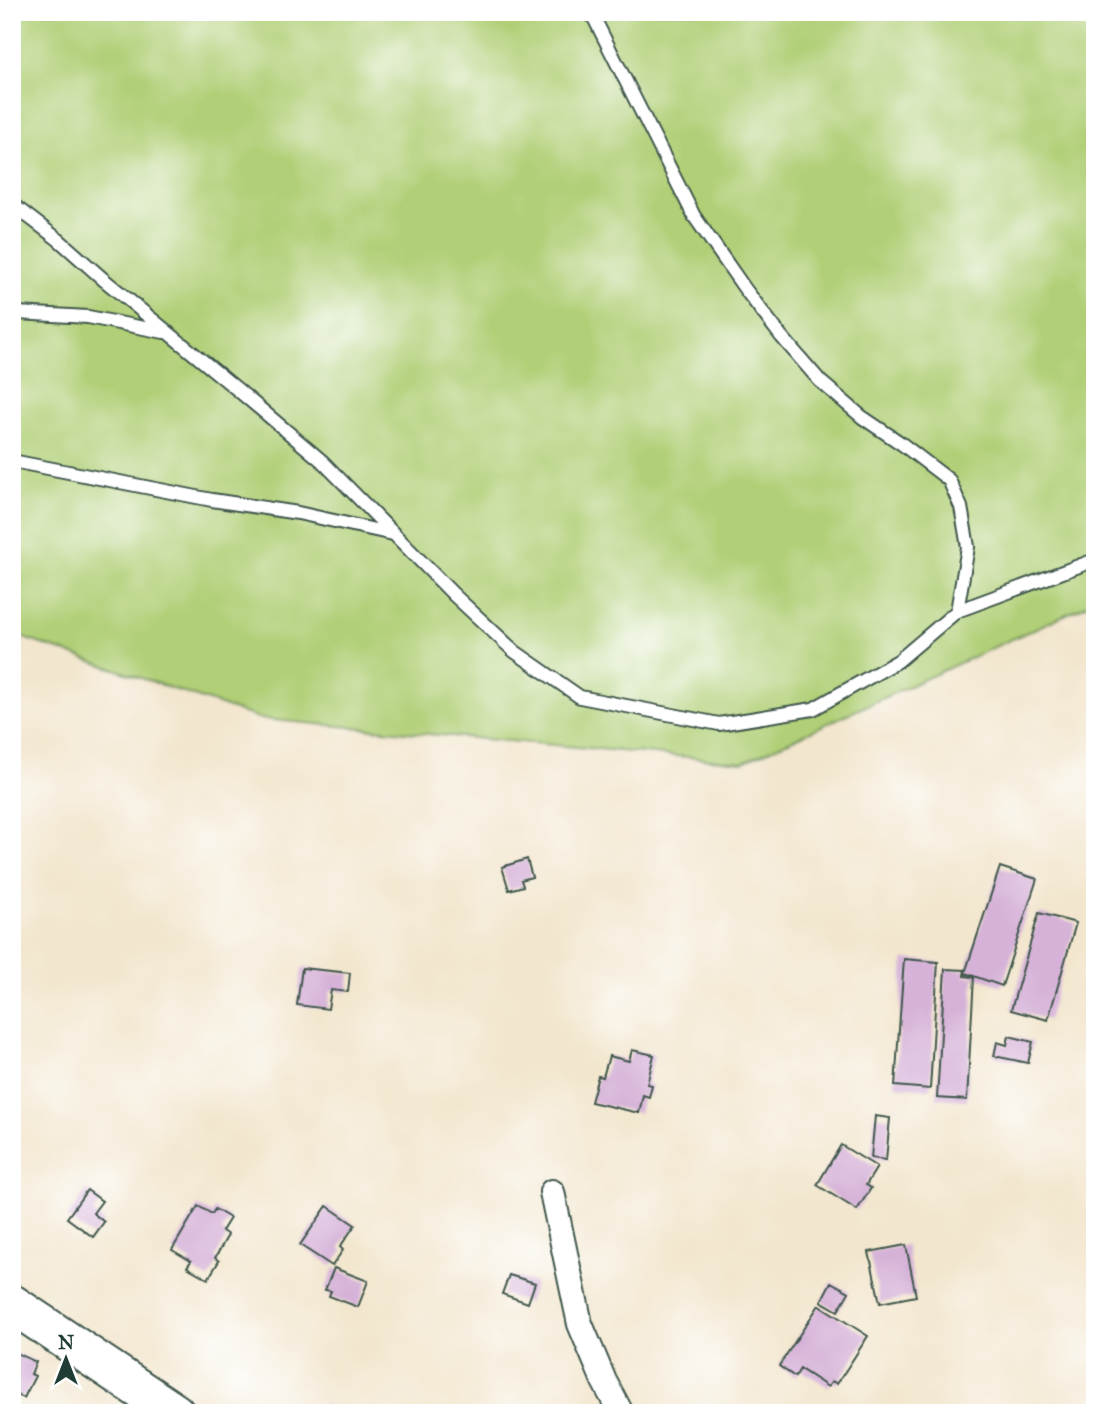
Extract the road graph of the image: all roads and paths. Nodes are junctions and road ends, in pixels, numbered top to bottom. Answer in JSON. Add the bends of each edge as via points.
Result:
{"nodes":[{"id":1,"x":591,"y":12,"type":"edge"},
{"id":2,"x":12,"y":204,"type":"edge"},
{"id":3,"x":12,"y":314,"type":"edge"},
{"id":4,"x":168,"y":333,"type":"junction"},
{"id":5,"x":12,"y":461,"type":"edge"},
{"id":6,"x":393,"y":534,"type":"junction"},
{"id":7,"x":1095,"y":559,"type":"edge"},
{"id":8,"x":957,"y":611,"type":"junction"},
{"id":9,"x":552,"y":1192,"type":"dead end"},
{"id":10,"x":12,"y":1304,"type":"edge"},
{"id":11,"x":175,"y":1413,"type":"edge"},
{"id":12,"x":621,"y":1413,"type":"edge"}],
"edges":[{"from":1,"to":8,"type":"lane","via":[[694,216],[773,327],[820,381],[949,480],[961,507],[968,547]]},
{"from":2,"to":4,"type":"lane"},
{"from":3,"to":4,"type":"lane","via":[[88,317]]},
{"from":4,"to":6,"type":"lane","via":[[321,461]]},
{"from":5,"to":6,"type":"lane"},
{"from":6,"to":8,"type":"lane","via":[[514,651],[580,697],[719,724],[813,709],[898,661]]},
{"from":7,"to":8,"type":"lane"},
{"from":9,"to":12,"type":"street","via":[[580,1324]]},
{"from":10,"to":11,"type":"main road"}]}
